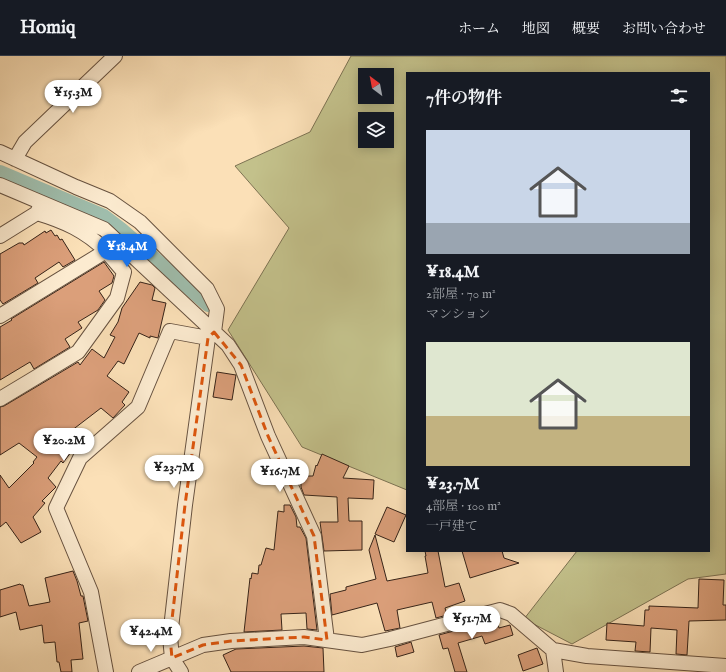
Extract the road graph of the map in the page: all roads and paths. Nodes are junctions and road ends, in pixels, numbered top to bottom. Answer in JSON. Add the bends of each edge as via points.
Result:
{"nodes":[{"id":1,"x":115,"y":56,"type":"edge"},
{"id":2,"x":0,"y":152,"type":"edge"},
{"id":3,"x":15,"y":159,"type":"junction"},
{"id":4,"x":0,"y":185,"type":"edge"},
{"id":5,"x":40,"y":208,"type":"junction"},
{"id":6,"x":0,"y":236,"type":"edge"},
{"id":7,"x":106,"y":251,"type":"junction"},
{"id":8,"x":0,"y":316,"type":"edge"},
{"id":9,"x":211,"y":335,"type":"junction"},
{"id":10,"x":0,"y":399,"type":"edge"},
{"id":11,"x":327,"y":640,"type":"junction"},
{"id":12,"x":553,"y":650,"type":"junction"},
{"id":13,"x":172,"y":658,"type":"junction"},
{"id":14,"x":726,"y":666,"type":"edge"},
{"id":15,"x":106,"y":672,"type":"edge"},
{"id":16,"x":139,"y":672,"type":"edge"},
{"id":17,"x":181,"y":672,"type":"edge"},
{"id":18,"x":556,"y":672,"type":"edge"}],
"edges":[{"from":1,"to":3,"type":"street","via":[[25,142]]},
{"from":2,"to":3,"type":"street"},
{"from":3,"to":9,"type":"street","via":[[110,200],[140,222],[207,289],[217,309]]},
{"from":4,"to":5,"type":"street"},
{"from":5,"to":6,"type":"street"},
{"from":5,"to":7,"type":"street","via":[[94,239]]},
{"from":5,"to":9,"type":"street","via":[[104,229]]},
{"from":7,"to":8,"type":"street"},
{"from":7,"to":10,"type":"street","via":[[124,272],[117,298],[78,352]]},
{"from":9,"to":11,"type":"street","via":[[228,345],[242,365],[268,436],[314,536]]},
{"from":9,"to":13,"type":"street","via":[[185,505],[170,637]]},
{"from":9,"to":15,"type":"street","via":[[170,331],[138,407],[80,458],[56,508],[91,592]]},
{"from":11,"to":12,"type":"street","via":[[362,645],[500,610],[511,614]]},
{"from":11,"to":13,"type":"street","via":[[304,637],[231,641],[204,645]]},
{"from":12,"to":14,"type":"street","via":[[587,656]]},
{"from":12,"to":18,"type":"street"},
{"from":13,"to":16,"type":"street"},
{"from":13,"to":17,"type":"street"}]}
